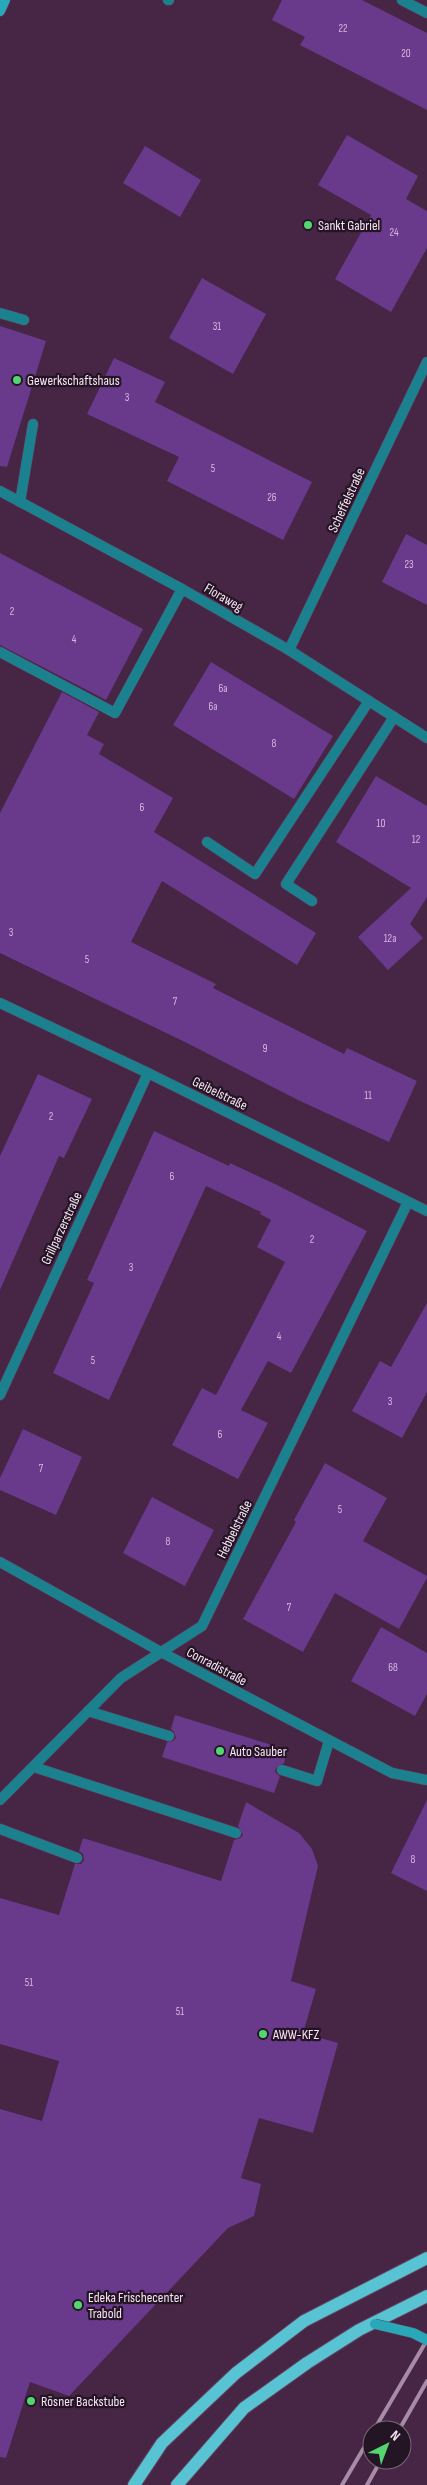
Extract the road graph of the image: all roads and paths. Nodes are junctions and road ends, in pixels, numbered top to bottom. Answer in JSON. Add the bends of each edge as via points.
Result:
{"nodes":[{"id":1,"x":5,"y":0,"type":"edge"},
{"id":2,"x":402,"y":0,"type":"edge"},
{"id":3,"x":0,"y":11,"type":"edge"},
{"id":4,"x":427,"y":13,"type":"edge"},
{"id":5,"x":0,"y":313,"type":"edge"},
{"id":6,"x":24,"y":320,"type":"dead end"},
{"id":7,"x":427,"y":362,"type":"edge"},
{"id":8,"x":33,"y":424,"type":"dead end"},
{"id":9,"x":0,"y":492,"type":"edge"},
{"id":10,"x":20,"y":502,"type":"junction"},
{"id":11,"x":182,"y":589,"type":"junction"},
{"id":12,"x":289,"y":650,"type":"junction"},
{"id":13,"x":0,"y":652,"type":"edge"},
{"id":14,"x":369,"y":702,"type":"junction"},
{"id":15,"x":394,"y":717,"type":"junction"},
{"id":16,"x":427,"y":738,"type":"edge"},
{"id":17,"x":208,"y":842,"type":"dead end"},
{"id":18,"x":312,"y":901,"type":"dead end"},
{"id":19,"x":0,"y":1003,"type":"edge"},
{"id":20,"x":148,"y":1073,"type":"junction"},
{"id":21,"x":408,"y":1202,"type":"junction"},
{"id":22,"x":427,"y":1211,"type":"edge"},
{"id":23,"x":0,"y":1395,"type":"edge"},
{"id":24,"x":0,"y":1562,"type":"edge"},
{"id":25,"x":161,"y":1652,"type":"junction"},
{"id":26,"x":88,"y":1711,"type":"junction"},
{"id":27,"x":168,"y":1736,"type":"dead end"},
{"id":28,"x":329,"y":1741,"type":"junction"},
{"id":29,"x":34,"y":1767,"type":"junction"},
{"id":30,"x":282,"y":1770,"type":"dead end"},
{"id":31,"x":427,"y":1780,"type":"edge"},
{"id":32,"x":0,"y":1800,"type":"edge"},
{"id":33,"x":0,"y":1829,"type":"edge"},
{"id":34,"x":236,"y":1833,"type":"dead end"},
{"id":35,"x":77,"y":1858,"type":"dead end"},
{"id":36,"x":427,"y":2258,"type":"edge"},
{"id":37,"x":427,"y":2296,"type":"edge"},
{"id":38,"x":374,"y":2324,"type":"junction"},
{"id":39,"x":427,"y":2340,"type":"edge"},
{"id":40,"x":134,"y":2485,"type":"edge"},
{"id":41,"x":177,"y":2485,"type":"edge"}],
"edges":[{"from":1,"to":3,"type":"main road"},
{"from":2,"to":4,"type":"street"},
{"from":5,"to":6,"type":"street"},
{"from":7,"to":12,"type":"street","name":"Scheffelstraße"},
{"from":8,"to":10,"type":"street"},
{"from":9,"to":10,"type":"street","name":"Floraweg"},
{"from":10,"to":11,"type":"street","name":"Floraweg"},
{"from":11,"to":12,"type":"street","name":"Floraweg"},
{"from":11,"to":13,"type":"street","via":[[114,713]]},
{"from":12,"to":14,"type":"street","name":"Floraweg"},
{"from":14,"to":15,"type":"street","name":"Floraweg"},
{"from":14,"to":17,"type":"street","via":[[255,874]]},
{"from":15,"to":16,"type":"street","name":"Floraweg"},
{"from":15,"to":18,"type":"street","via":[[286,884]]},
{"from":19,"to":20,"type":"street","name":"Geibelstraße"},
{"from":20,"to":21,"type":"street","name":"Geibelstraße"},
{"from":20,"to":23,"type":"street","name":"Grillparzerstraße"},
{"from":21,"to":22,"type":"street","name":"Geibelstraße"},
{"from":21,"to":25,"type":"street","name":"Hebbelstraße","via":[[202,1626]]},
{"from":24,"to":25,"type":"street","name":"Conradistraße"},
{"from":25,"to":26,"type":"street","name":"Hebbelstraße","via":[[121,1678]]},
{"from":25,"to":28,"type":"street","name":"Conradistraße"},
{"from":26,"to":27,"type":"street"},
{"from":26,"to":29,"type":"street","name":"Hebbelstraße"},
{"from":28,"to":30,"type":"street","via":[[316,1781]]},
{"from":28,"to":31,"type":"street","name":"Conradistraße","via":[[392,1773]]},
{"from":29,"to":32,"type":"street","name":"Hebbelstraße"},
{"from":29,"to":34,"type":"street"},
{"from":33,"to":35,"type":"street"},
{"from":36,"to":40,"type":"main road","via":[[304,2321],[236,2373],[162,2443]]},
{"from":37,"to":38,"type":"main road"},
{"from":38,"to":39,"type":"main road","bridge":true,"via":[[413,2333]]},
{"from":38,"to":41,"type":"main road","via":[[307,2363],[244,2408]]}]}
